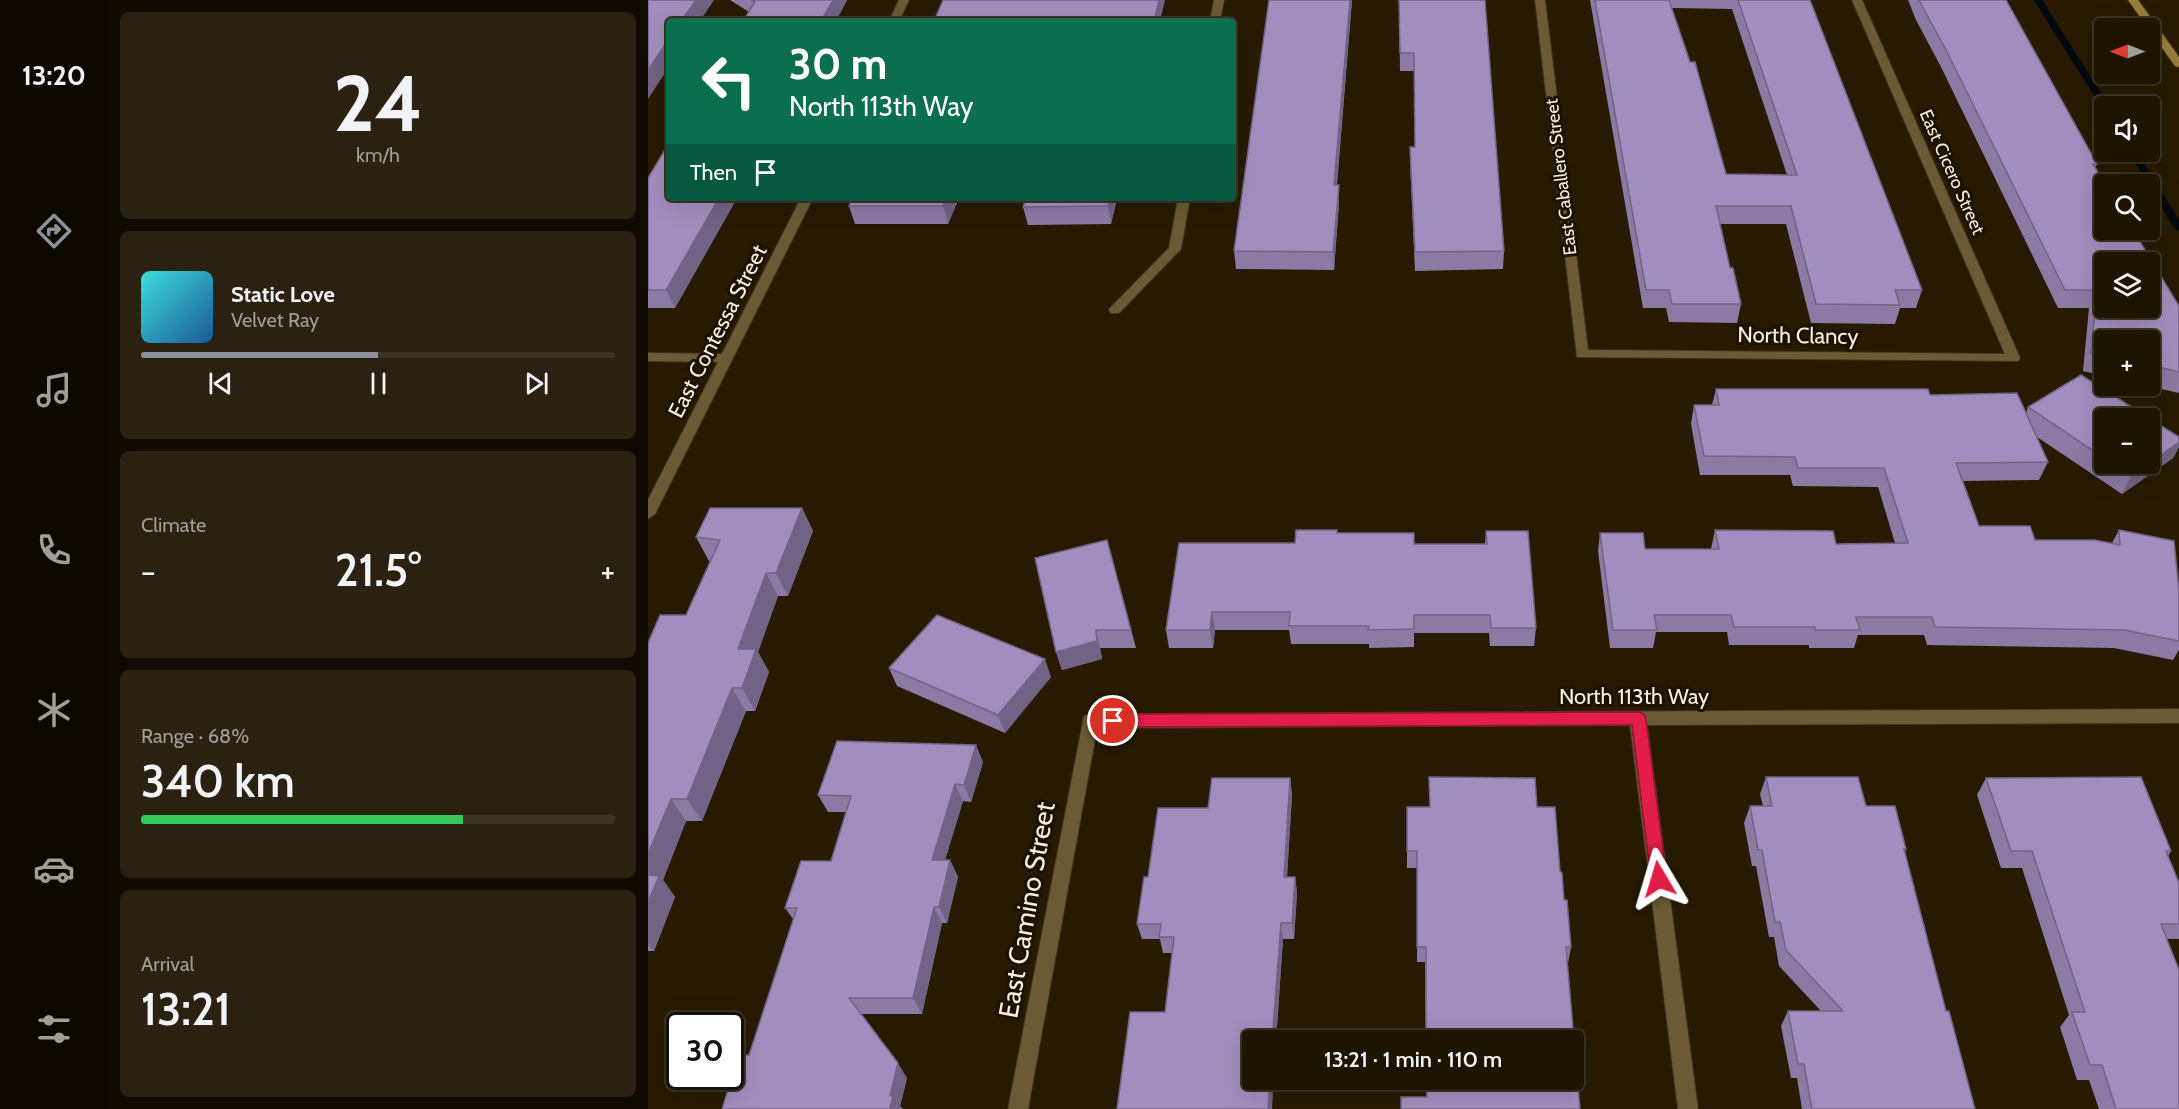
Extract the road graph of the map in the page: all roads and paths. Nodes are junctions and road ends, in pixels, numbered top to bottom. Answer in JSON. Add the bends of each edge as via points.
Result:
{"nodes":[{"id":1,"x":904,"y":0,"type":"edge"},
{"id":2,"x":1219,"y":0,"type":"edge"},
{"id":3,"x":1540,"y":0,"type":"edge"},
{"id":4,"x":1857,"y":0,"type":"edge"},
{"id":5,"x":2133,"y":0,"type":"edge"},
{"id":6,"x":895,"y":18,"type":"edge"},
{"id":7,"x":1216,"y":18,"type":"edge"},
{"id":8,"x":2179,"y":64,"type":"edge"},
{"id":9,"x":806,"y":201,"type":"edge"},
{"id":10,"x":1183,"y":201,"type":"edge"},
{"id":11,"x":1115,"y":310,"type":"dead end"},
{"id":12,"x":1582,"y":354,"type":"joint"},
{"id":13,"x":648,"y":357,"type":"edge"},
{"id":14,"x":728,"y":358,"type":"junction"},
{"id":15,"x":2013,"y":358,"type":"joint"},
{"id":16,"x":648,"y":514,"type":"edge"},
{"id":17,"x":2179,"y":716,"type":"edge"},
{"id":18,"x":1638,"y":719,"type":"junction"},
{"id":19,"x":1090,"y":721,"type":"joint"},
{"id":20,"x":1018,"y":1109,"type":"edge"},
{"id":21,"x":1688,"y":1109,"type":"edge"}],
"edges":[{"from":1,"to":6,"type":"street"},
{"from":2,"to":7,"type":"street"},
{"from":3,"to":12,"type":"street","name":"East Caballero Street"},
{"from":4,"to":15,"type":"street","name":"East Cicero Street"},
{"from":5,"to":8,"type":"main road"},
{"from":9,"to":14,"type":"street","name":"East Contessa Street"},
{"from":10,"to":11,"type":"street","via":[[1175,249]]},
{"from":12,"to":15,"type":"street","name":"North Clancy"},
{"from":13,"to":14,"type":"street"},
{"from":14,"to":16,"type":"street","name":"East Contessa Street"},
{"from":17,"to":18,"type":"street","name":"North 113th Way"},
{"from":18,"to":19,"type":"street","name":"North 113th Way"},
{"from":18,"to":21,"type":"street"},
{"from":19,"to":20,"type":"street","name":"East Camino Street"}]}
